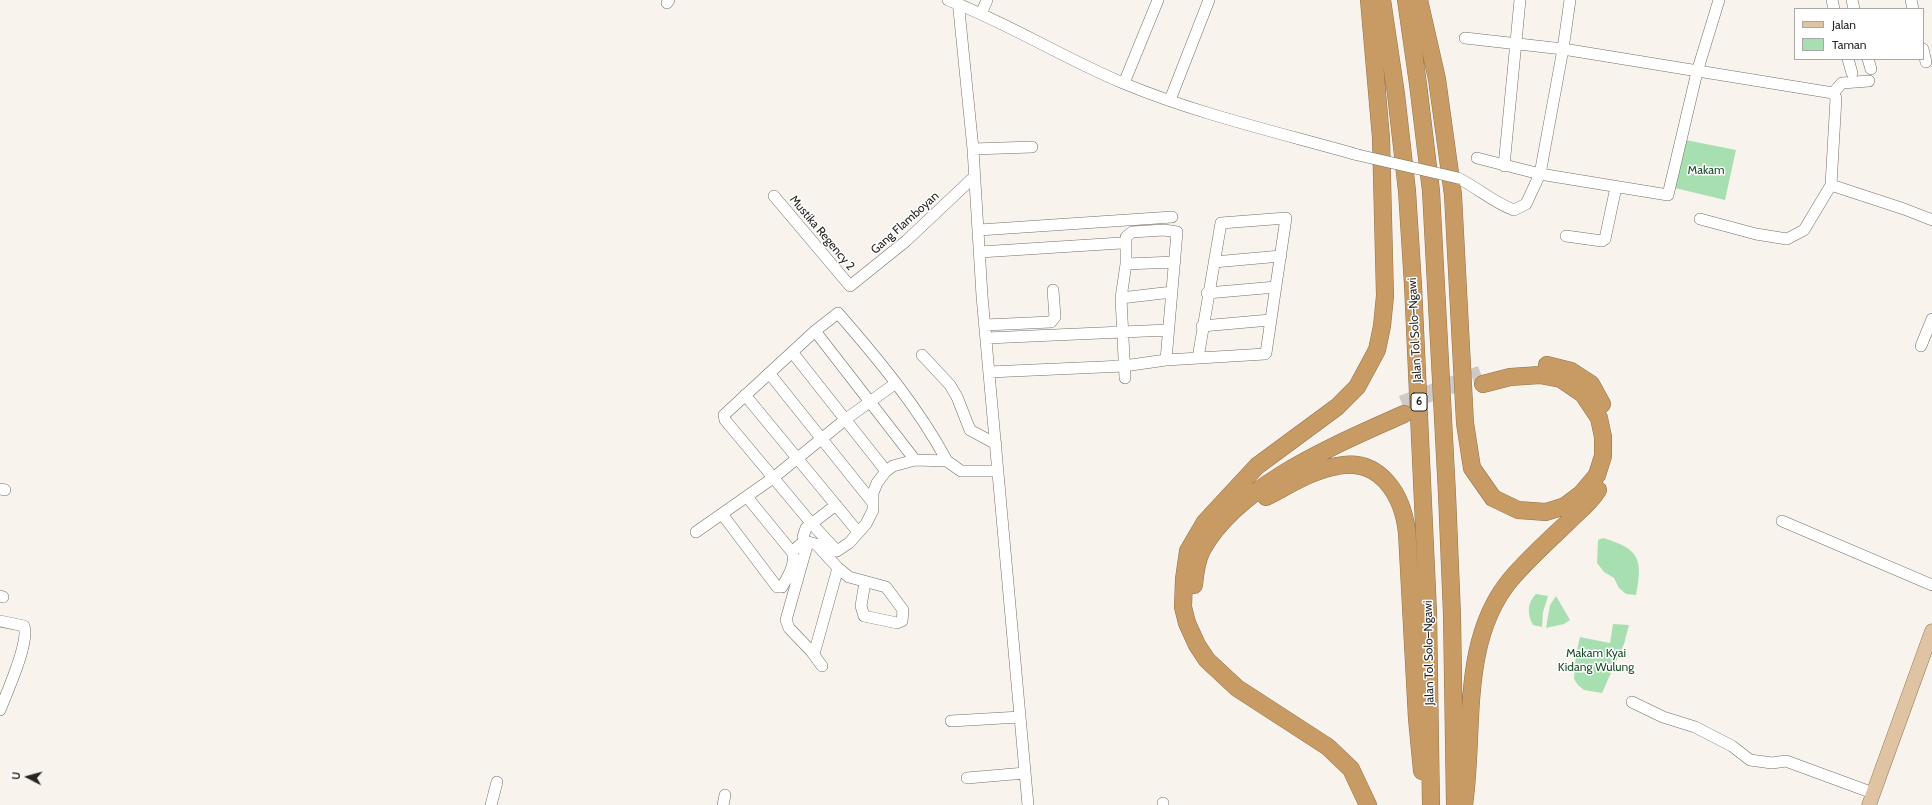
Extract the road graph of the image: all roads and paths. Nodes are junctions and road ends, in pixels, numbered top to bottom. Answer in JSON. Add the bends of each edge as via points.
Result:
{"nodes":[{"id":1,"x":948,"y":0,"type":"edge"},
{"id":2,"x":987,"y":0,"type":"edge"},
{"id":3,"x":1158,"y":0,"type":"edge"},
{"id":4,"x":1209,"y":0,"type":"edge"},
{"id":5,"x":1369,"y":0,"type":"edge"},
{"id":6,"x":1382,"y":0,"type":"edge"},
{"id":7,"x":1406,"y":0,"type":"edge"},
{"id":8,"x":1419,"y":0,"type":"edge"},
{"id":9,"x":1520,"y":0,"type":"edge"},
{"id":10,"x":1570,"y":0,"type":"edge"},
{"id":11,"x":1719,"y":0,"type":"edge"},
{"id":12,"x":958,"y":2,"type":"edge"},
{"id":13,"x":981,"y":14,"type":"junction"},
{"id":14,"x":1465,"y":38,"type":"dead end"},
{"id":15,"x":1515,"y":43,"type":"junction"},
{"id":16,"x":1563,"y":49,"type":"junction"},
{"id":17,"x":1924,"y":53,"type":"edge"},
{"id":18,"x":1848,"y":60,"type":"edge"},
{"id":19,"x":1926,"y":62,"type":"dead end"},
{"id":20,"x":1697,"y":72,"type":"junction"},
{"id":21,"x":1852,"y":73,"type":"dead end"},
{"id":22,"x":1869,"y":81,"type":"dead end"},
{"id":23,"x":1124,"y":83,"type":"junction"},
{"id":24,"x":1833,"y":93,"type":"junction"},
{"id":25,"x":1170,"y":100,"type":"junction"},
{"id":26,"x":1032,"y":146,"type":"dead end"},
{"id":27,"x":973,"y":150,"type":"junction"},
{"id":28,"x":1477,"y":158,"type":"dead end"},
{"id":29,"x":1504,"y":166,"type":"junction"},
{"id":30,"x":1540,"y":174,"type":"junction"},
{"id":31,"x":975,"y":176,"type":"junction"},
{"id":32,"x":1831,"y":185,"type":"junction"},
{"id":33,"x":1616,"y":187,"type":"junction"},
{"id":34,"x":774,"y":196,"type":"dead end"},
{"id":35,"x":1172,"y":217,"type":"dead end"},
{"id":36,"x":1700,"y":219,"type":"dead end"},
{"id":37,"x":1932,"y":220,"type":"edge"},
{"id":38,"x":979,"y":230,"type":"junction"},
{"id":39,"x":1566,"y":236,"type":"dead end"},
{"id":40,"x":1121,"y":244,"type":"dead end"},
{"id":41,"x":980,"y":252,"type":"junction"},
{"id":42,"x":1281,"y":256,"type":"junction"},
{"id":43,"x":1175,"y":262,"type":"junction"},
{"id":44,"x":1214,"y":262,"type":"junction"},
{"id":45,"x":1126,"y":264,"type":"junction"},
{"id":46,"x":850,"y":286,"type":"joint"},
{"id":47,"x":1276,"y":287,"type":"junction"},
{"id":48,"x":1053,"y":290,"type":"dead end"},
{"id":49,"x":1172,"y":292,"type":"junction"},
{"id":50,"x":1207,"y":293,"type":"junction"},
{"id":51,"x":1122,"y":298,"type":"junction"},
{"id":52,"x":1932,"y":318,"type":"edge"},
{"id":53,"x":1270,"y":320,"type":"junction"},
{"id":54,"x":985,"y":325,"type":"junction"},
{"id":55,"x":1202,"y":326,"type":"junction"},
{"id":56,"x":1168,"y":330,"type":"junction"},
{"id":57,"x":815,"y":331,"type":"junction"},
{"id":58,"x":1123,"y":332,"type":"junction"},
{"id":59,"x":986,"y":338,"type":"junction"},
{"id":60,"x":1921,"y":346,"type":"dead end"},
{"id":61,"x":792,"y":352,"type":"junction"},
{"id":62,"x":922,"y":355,"type":"dead end"},
{"id":63,"x":1198,"y":358,"type":"junction"},
{"id":64,"x":1166,"y":360,"type":"junction"},
{"id":65,"x":1124,"y":366,"type":"junction"},
{"id":66,"x":990,"y":372,"type":"junction"},
{"id":67,"x":769,"y":373,"type":"junction"},
{"id":68,"x":1125,"y":378,"type":"dead end"},
{"id":69,"x":896,"y":383,"type":"junction"},
{"id":70,"x":745,"y":395,"type":"junction"},
{"id":71,"x":871,"y":401,"type":"junction"},
{"id":72,"x":846,"y":419,"type":"junction"},
{"id":73,"x":822,"y":439,"type":"junction"},
{"id":74,"x":937,"y":442,"type":"junction"},
{"id":75,"x":996,"y":444,"type":"junction"},
{"id":76,"x":797,"y":459,"type":"junction"},
{"id":77,"x":918,"y":460,"type":"junction"},
{"id":78,"x":947,"y":461,"type":"junction"},
{"id":79,"x":886,"y":471,"type":"junction"},
{"id":80,"x":998,"y":471,"type":"junction"},
{"id":81,"x":773,"y":478,"type":"junction"},
{"id":82,"x":1232,"y":493,"type":"junction"},
{"id":83,"x":747,"y":497,"type":"junction"},
{"id":84,"x":873,"y":503,"type":"junction"},
{"id":85,"x":836,"y":505,"type":"junction"},
{"id":86,"x":1233,"y":512,"type":"junction"},
{"id":87,"x":722,"y":514,"type":"junction"},
{"id":88,"x":1782,"y":521,"type":"dead end"},
{"id":89,"x":812,"y":524,"type":"junction"},
{"id":90,"x":696,"y":532,"type":"dead end"},
{"id":91,"x":858,"y":532,"type":"junction"},
{"id":92,"x":806,"y":541,"type":"junction"},
{"id":93,"x":792,"y":552,"type":"junction"},
{"id":94,"x":838,"y":568,"type":"junction"},
{"id":95,"x":865,"y":582,"type":"dead end"},
{"id":96,"x":1932,"y":585,"type":"edge"},
{"id":97,"x":0,"y":621,"type":"edge"},
{"id":98,"x":1932,"y":631,"type":"edge"},
{"id":99,"x":814,"y":654,"type":"junction"},
{"id":100,"x":822,"y":666,"type":"dead end"},
{"id":101,"x":1632,"y":702,"type":"dead end"},
{"id":102,"x":0,"y":710,"type":"edge"},
{"id":103,"x":1020,"y":717,"type":"junction"},
{"id":104,"x":951,"y":721,"type":"dead end"},
{"id":105,"x":1026,"y":773,"type":"junction"},
{"id":106,"x":967,"y":778,"type":"dead end"},
{"id":107,"x":497,"y":782,"type":"dead end"},
{"id":108,"x":1871,"y":799,"type":"edge"},
{"id":109,"x":491,"y":805,"type":"edge"},
{"id":110,"x":1028,"y":805,"type":"edge"},
{"id":111,"x":1368,"y":805,"type":"edge"},
{"id":112,"x":1379,"y":805,"type":"edge"},
{"id":113,"x":1425,"y":805,"type":"edge"},
{"id":114,"x":1431,"y":805,"type":"edge"},
{"id":115,"x":1455,"y":805,"type":"edge"},
{"id":116,"x":1464,"y":805,"type":"edge"}],
"edges":[{"from":1,"to":12,"type":"street"},
{"from":2,"to":13,"type":"street"},
{"from":3,"to":23,"type":"street"},
{"from":4,"to":25,"type":"street"},
{"from":5,"to":82,"type":"highway","via":[[1381,138],[1385,296],[1377,350],[1356,387],[1337,407],[1258,466]]},
{"from":6,"to":114,"type":"highway","name":"Jalan Tol Solo–Ngawi","number":"6","via":[[1407,191],[1413,285],[1428,612]]},
{"from":7,"to":115,"type":"highway","name":"Jalan Tol Solo–Ngawi","number":"6","via":[[1431,191],[1448,524]]},
{"from":8,"to":116,"type":"highway","via":[[1437,80],[1453,195],[1464,423],[1472,468],[1493,498],[1518,510],[1546,512],[1564,506],[1581,494],[1597,475],[1603,456],[1603,437],[1599,418],[1583,394],[1561,380],[1540,375],[1482,379],[1516,364],[1542,364],[1571,371],[1591,384],[1609,415],[1614,440],[1610,472],[1593,498],[1510,580],[1490,611],[1476,660]]},
{"from":9,"to":15,"type":"street"},
{"from":10,"to":16,"type":"street"},
{"from":11,"to":20,"type":"street"},
{"from":12,"to":13,"type":"street"},
{"from":12,"to":27,"type":"street"},
{"from":13,"to":23,"type":"street"},
{"from":14,"to":15,"type":"street"},
{"from":15,"to":16,"type":"street"},
{"from":15,"to":29,"type":"street"},
{"from":16,"to":20,"type":"street"},
{"from":16,"to":30,"type":"street"},
{"from":17,"to":19,"type":"street"},
{"from":18,"to":21,"type":"street"},
{"from":20,"to":24,"type":"street"},
{"from":20,"to":33,"type":"street","via":[[1668,195]]},
{"from":22,"to":24,"type":"street","via":[[1842,83]]},
{"from":23,"to":25,"type":"street"},
{"from":24,"to":32,"type":"street","via":[[1836,98]]},
{"from":25,"to":30,"type":"street","bridge":true,"via":[[1358,155],[1458,178],[1502,206],[1514,210],[1526,204]]},
{"from":26,"to":27,"type":"street"},
{"from":27,"to":31,"type":"street"},
{"from":28,"to":29,"type":"street"},
{"from":29,"to":30,"type":"street"},
{"from":30,"to":33,"type":"street"},
{"from":31,"to":38,"type":"street"},
{"from":31,"to":46,"type":"street","name":"Gang Flamboyan","via":[[906,241]]},
{"from":32,"to":36,"type":"street","via":[[1804,230],[1787,239],[1756,234]]},
{"from":32,"to":37,"type":"street"},
{"from":33,"to":39,"type":"street","via":[[1605,238],[1602,241]]},
{"from":34,"to":46,"type":"street","name":"Mustika Regency 2"},
{"from":35,"to":38,"type":"street"},
{"from":38,"to":41,"type":"street"},
{"from":40,"to":41,"type":"street"},
{"from":41,"to":54,"type":"street"},
{"from":42,"to":44,"type":"street"},
{"from":42,"to":44,"type":"street","via":[[1286,218],[1222,222]]},
{"from":42,"to":47,"type":"street"},
{"from":43,"to":45,"type":"street"},
{"from":43,"to":45,"type":"street","via":[[1177,232],[1164,230],[1132,232],[1126,240]]},
{"from":43,"to":49,"type":"street"},
{"from":44,"to":50,"type":"street"},
{"from":45,"to":51,"type":"street"},
{"from":47,"to":50,"type":"street"},
{"from":47,"to":53,"type":"street"},
{"from":48,"to":54,"type":"street","via":[[1055,317],[1051,322]]},
{"from":49,"to":51,"type":"street"},
{"from":49,"to":56,"type":"street"},
{"from":50,"to":55,"type":"street"},
{"from":51,"to":58,"type":"street"},
{"from":52,"to":60,"type":"street"},
{"from":53,"to":55,"type":"street"},
{"from":53,"to":63,"type":"street","via":[[1266,353]]},
{"from":54,"to":59,"type":"street"},
{"from":55,"to":63,"type":"street"},
{"from":56,"to":58,"type":"street"},
{"from":56,"to":64,"type":"street"},
{"from":57,"to":61,"type":"street"},
{"from":57,"to":69,"type":"street","via":[[838,313]]},
{"from":57,"to":71,"type":"street"},
{"from":58,"to":59,"type":"street"},
{"from":58,"to":65,"type":"street"},
{"from":59,"to":66,"type":"street"},
{"from":61,"to":67,"type":"street"},
{"from":61,"to":72,"type":"street"},
{"from":62,"to":75,"type":"street","via":[[950,385],[970,430]]},
{"from":63,"to":64,"type":"street"},
{"from":64,"to":65,"type":"street"},
{"from":65,"to":66,"type":"street"},
{"from":65,"to":68,"type":"street"},
{"from":66,"to":75,"type":"street"},
{"from":67,"to":70,"type":"street"},
{"from":67,"to":73,"type":"street"},
{"from":69,"to":71,"type":"street"},
{"from":69,"to":74,"type":"street"},
{"from":70,"to":76,"type":"street"},
{"from":70,"to":81,"type":"street","via":[[726,411],[724,418]]},
{"from":71,"to":72,"type":"street"},
{"from":71,"to":77,"type":"street"},
{"from":72,"to":73,"type":"street"},
{"from":72,"to":79,"type":"street"},
{"from":73,"to":76,"type":"street"},
{"from":73,"to":84,"type":"street"},
{"from":74,"to":77,"type":"street"},
{"from":74,"to":78,"type":"street"},
{"from":75,"to":80,"type":"street"},
{"from":76,"to":81,"type":"street"},
{"from":76,"to":85,"type":"street"},
{"from":77,"to":78,"type":"street"},
{"from":77,"to":79,"type":"street","via":[[901,463]]},
{"from":78,"to":80,"type":"street","via":[[961,471]]},
{"from":79,"to":84,"type":"street","via":[[877,483]]},
{"from":80,"to":103,"type":"street"},
{"from":81,"to":83,"type":"street"},
{"from":81,"to":89,"type":"street"},
{"from":82,"to":86,"type":"highway","via":[[1340,432],[1403,409],[1256,492]]},
{"from":82,"to":111,"type":"highway","via":[[1205,522],[1188,551],[1183,607],[1187,624],[1208,660],[1237,688],[1328,747],[1351,769]]},
{"from":83,"to":87,"type":"street"},
{"from":83,"to":93,"type":"street"},
{"from":84,"to":91,"type":"street","via":[[869,519]]},
{"from":85,"to":89,"type":"street"},
{"from":85,"to":91,"type":"street"},
{"from":86,"to":112,"type":"highway","via":[[1224,519],[1201,551],[1193,593],[1201,633],[1226,666],[1245,683],[1322,730],[1346,749],[1364,771]]},
{"from":86,"to":113,"type":"highway","via":[[1319,471],[1338,465],[1361,466],[1379,474],[1390,483],[1401,502],[1406,518],[1417,719]]},
{"from":87,"to":90,"type":"street"},
{"from":87,"to":93,"type":"street","via":[[777,587],[782,587],[789,575]]},
{"from":88,"to":96,"type":"street"},
{"from":89,"to":91,"type":"street","via":[[837,551],[849,543]]},
{"from":89,"to":92,"type":"street","via":[[804,532]]},
{"from":92,"to":93,"type":"street"},
{"from":92,"to":94,"type":"street","via":[[816,544]]},
{"from":92,"to":99,"type":"street","via":[[786,620],[789,628]]},
{"from":94,"to":95,"type":"street"},
{"from":94,"to":99,"type":"street"},
{"from":97,"to":102,"type":"street","via":[[24,626],[27,632]]},
{"from":98,"to":108,"type":"main road"},
{"from":99,"to":100,"type":"street"},
{"from":101,"to":108,"type":"street","via":[[1712,736],[1732,746],[1750,760],[1772,763],[1786,761]]},
{"from":103,"to":104,"type":"street"},
{"from":103,"to":105,"type":"street"},
{"from":105,"to":106,"type":"street"},
{"from":105,"to":110,"type":"street"},
{"from":107,"to":109,"type":"street"}]}
